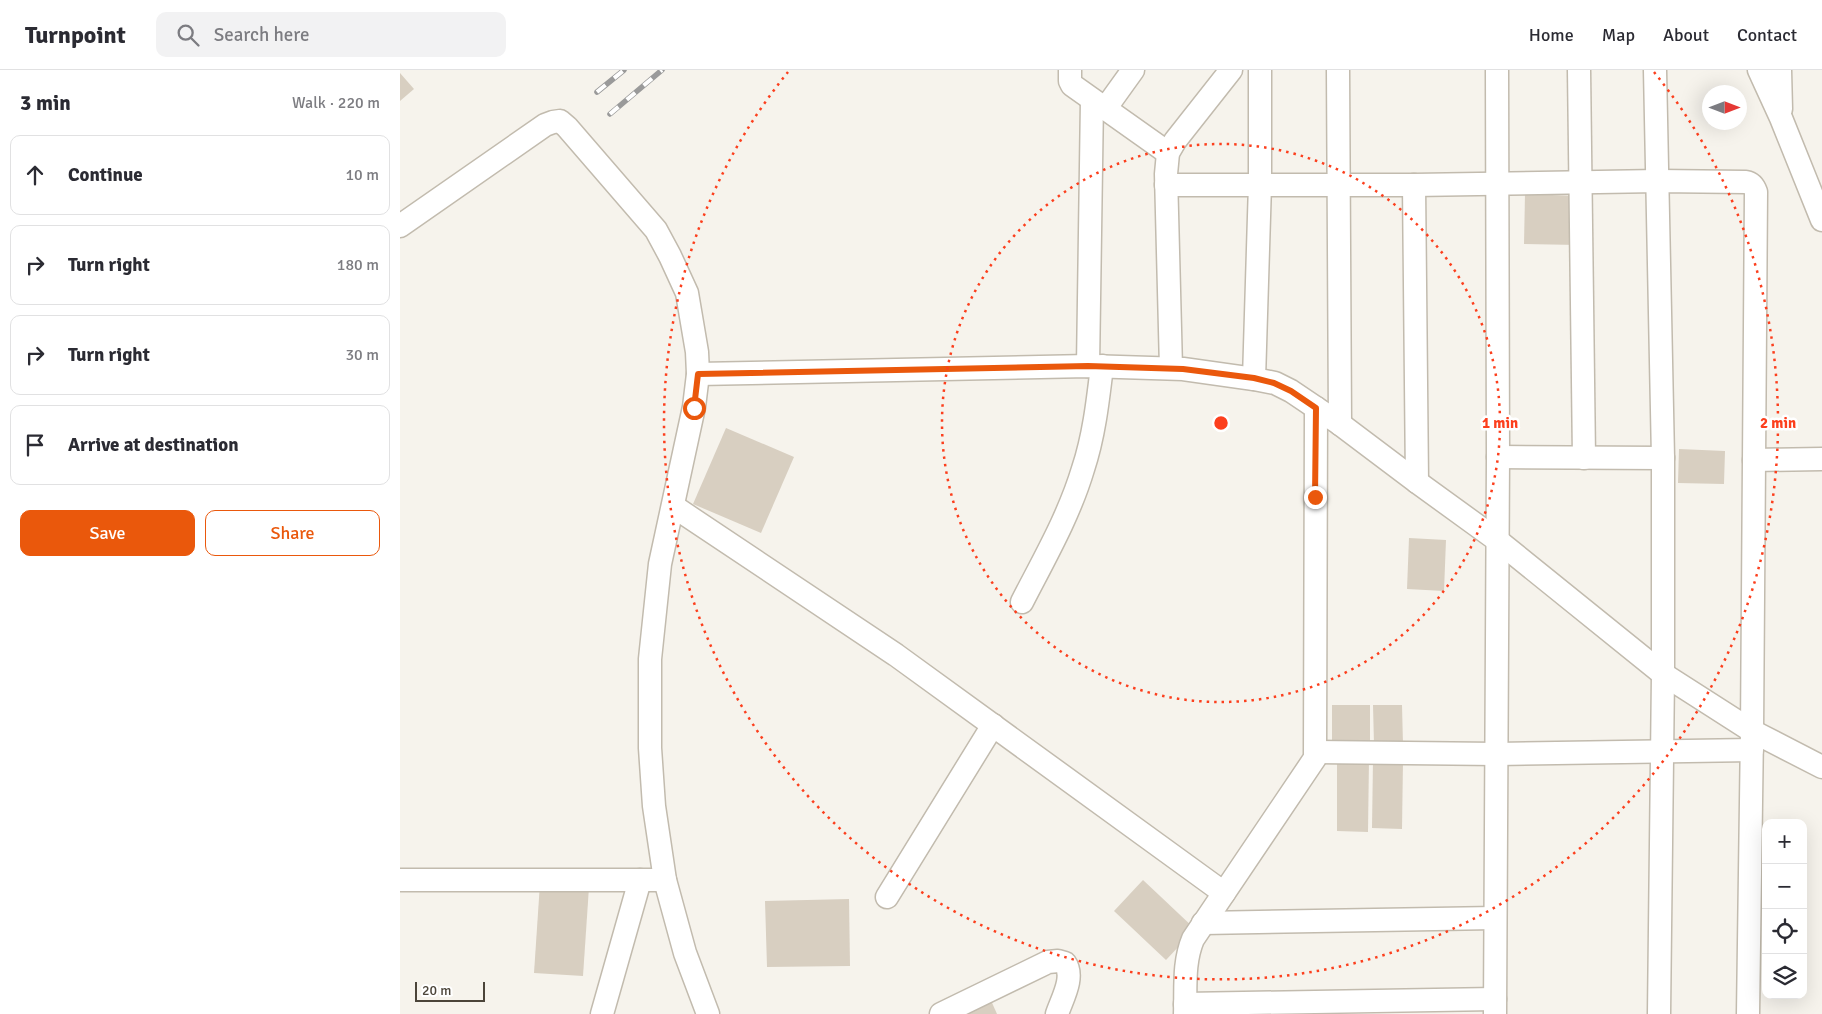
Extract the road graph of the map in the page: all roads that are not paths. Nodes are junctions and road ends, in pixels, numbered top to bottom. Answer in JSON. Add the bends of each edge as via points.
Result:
{"nodes":[{"id":1,"x":1070,"y":70,"type":"edge"},
{"id":2,"x":1133,"y":70,"type":"edge"},
{"id":3,"x":1231,"y":70,"type":"edge"},
{"id":4,"x":1260,"y":70,"type":"edge"},
{"id":5,"x":1338,"y":70,"type":"edge"},
{"id":6,"x":1497,"y":70,"type":"edge"},
{"id":7,"x":1579,"y":70,"type":"edge"},
{"id":8,"x":1655,"y":70,"type":"edge"},
{"id":9,"x":1759,"y":70,"type":"edge"},
{"id":10,"x":1780,"y":70,"type":"edge"},
{"id":11,"x":1098,"y":104,"type":"junction"},
{"id":12,"x":1782,"y":118,"type":"junction"},
{"id":13,"x":1168,"y":153,"type":"junction"},
{"id":14,"x":1658,"y":180,"type":"junction"},
{"id":15,"x":1581,"y":181,"type":"junction"},
{"id":16,"x":1260,"y":184,"type":"junction"},
{"id":17,"x":1496,"y":184,"type":"junction"},
{"id":18,"x":1166,"y":185,"type":"junction"},
{"id":19,"x":1340,"y":185,"type":"junction"},
{"id":20,"x":1414,"y":185,"type":"junction"},
{"id":21,"x":1822,"y":220,"type":"edge"},
{"id":22,"x":400,"y":226,"type":"edge"},
{"id":23,"x":1095,"y":366,"type":"junction"},
{"id":24,"x":1172,"y":368,"type":"junction"},
{"id":25,"x":698,"y":374,"type":"junction"},
{"id":26,"x":1254,"y":378,"type":"junction"},
{"id":27,"x":1316,"y":408,"type":"junction"},
{"id":28,"x":1340,"y":424,"type":"junction"},
{"id":29,"x":1498,"y":457,"type":"junction"},
{"id":30,"x":1584,"y":458,"type":"junction"},
{"id":31,"x":1663,"y":458,"type":"junction"},
{"id":32,"x":1822,"y":459,"type":"edge"},
{"id":33,"x":1754,"y":460,"type":"junction"},
{"id":34,"x":1417,"y":482,"type":"junction"},
{"id":35,"x":673,"y":506,"type":"junction"},
{"id":36,"x":1497,"y":540,"type":"junction"},
{"id":37,"x":1022,"y":602,"type":"dead end"},
{"id":38,"x":1663,"y":674,"type":"junction"},
{"id":39,"x":993,"y":725,"type":"junction"},
{"id":40,"x":1752,"y":740,"type":"junction"},
{"id":41,"x":1661,"y":750,"type":"junction"},
{"id":42,"x":1316,"y":752,"type":"junction"},
{"id":43,"x":1497,"y":754,"type":"junction"},
{"id":44,"x":1822,"y":768,"type":"edge"},
{"id":45,"x":400,"y":880,"type":"edge"},
{"id":46,"x":640,"y":880,"type":"junction"},
{"id":47,"x":665,"y":880,"type":"junction"},
{"id":48,"x":1224,"y":893,"type":"junction"},
{"id":49,"x":887,"y":897,"type":"dead end"},
{"id":50,"x":1495,"y":918,"type":"junction"},
{"id":51,"x":1203,"y":923,"type":"junction"},
{"id":52,"x":1495,"y":1007,"type":"edge"},
{"id":53,"x":1185,"y":1009,"type":"edge"},
{"id":54,"x":602,"y":1014,"type":"edge"},
{"id":55,"x":708,"y":1014,"type":"edge"},
{"id":56,"x":941,"y":1014,"type":"edge"},
{"id":57,"x":1058,"y":1014,"type":"edge"},
{"id":58,"x":1659,"y":1014,"type":"edge"},
{"id":59,"x":1748,"y":1014,"type":"edge"}],
"edges":[{"from":1,"to":11,"type":"street","via":[[1072,85]]},
{"from":2,"to":11,"type":"street"},
{"from":3,"to":13,"type":"street"},
{"from":4,"to":16,"type":"street"},
{"from":5,"to":19,"type":"street"},
{"from":6,"to":17,"type":"street"},
{"from":7,"to":15,"type":"street"},
{"from":8,"to":14,"type":"street"},
{"from":9,"to":12,"type":"street"},
{"from":10,"to":12,"type":"street"},
{"from":11,"to":13,"type":"street"},
{"from":11,"to":23,"type":"street"},
{"from":12,"to":21,"type":"street"},
{"from":13,"to":18,"type":"street"},
{"from":14,"to":15,"type":"street"},
{"from":14,"to":31,"type":"street"},
{"from":14,"to":33,"type":"street","via":[[1746,182],[1756,192]]},
{"from":15,"to":17,"type":"street"},
{"from":15,"to":30,"type":"street"},
{"from":16,"to":18,"type":"street"},
{"from":16,"to":19,"type":"street"},
{"from":16,"to":26,"type":"street"},
{"from":17,"to":20,"type":"street"},
{"from":17,"to":29,"type":"street"},
{"from":18,"to":24,"type":"street"},
{"from":19,"to":20,"type":"street"},
{"from":19,"to":28,"type":"street"},
{"from":20,"to":34,"type":"street"},
{"from":22,"to":25,"type":"street","via":[[544,125],[560,121],[656,230],[687,293]]},
{"from":23,"to":24,"type":"street"},
{"from":23,"to":25,"type":"street"},
{"from":23,"to":37,"type":"street","via":[[1096,413],[1084,469],[1059,530]]},
{"from":24,"to":26,"type":"street"},
{"from":25,"to":35,"type":"street"},
{"from":26,"to":27,"type":"street","via":[[1291,391]]},
{"from":27,"to":28,"type":"street"},
{"from":27,"to":42,"type":"street"},
{"from":28,"to":34,"type":"street"},
{"from":29,"to":30,"type":"street"},
{"from":29,"to":36,"type":"street"},
{"from":30,"to":31,"type":"street"},
{"from":31,"to":38,"type":"street"},
{"from":32,"to":33,"type":"street"},
{"from":33,"to":40,"type":"street"},
{"from":34,"to":36,"type":"street"},
{"from":35,"to":39,"type":"street"},
{"from":35,"to":47,"type":"street","via":[[660,564],[650,659],[650,748],[654,806]]},
{"from":36,"to":38,"type":"street"},
{"from":36,"to":43,"type":"street"},
{"from":38,"to":40,"type":"street"},
{"from":38,"to":41,"type":"street"},
{"from":39,"to":48,"type":"street"},
{"from":39,"to":49,"type":"street"},
{"from":40,"to":41,"type":"street"},
{"from":40,"to":44,"type":"street"},
{"from":40,"to":59,"type":"street"},
{"from":41,"to":43,"type":"street"},
{"from":41,"to":58,"type":"street"},
{"from":42,"to":43,"type":"street"},
{"from":42,"to":48,"type":"street","via":[[1312,764]]},
{"from":43,"to":50,"type":"street"},
{"from":45,"to":46,"type":"street"},
{"from":46,"to":47,"type":"street"},
{"from":46,"to":54,"type":"street"},
{"from":47,"to":55,"type":"street","via":[[685,952]]},
{"from":48,"to":51,"type":"street"},
{"from":50,"to":51,"type":"street"},
{"from":50,"to":52,"type":"street"},
{"from":51,"to":53,"type":"street","via":[[1188,953]]},
{"from":52,"to":53,"type":"street"},
{"from":56,"to":57,"type":"street","via":[[1048,962],[1058,961],[1068,967],[1069,976]]}]}
